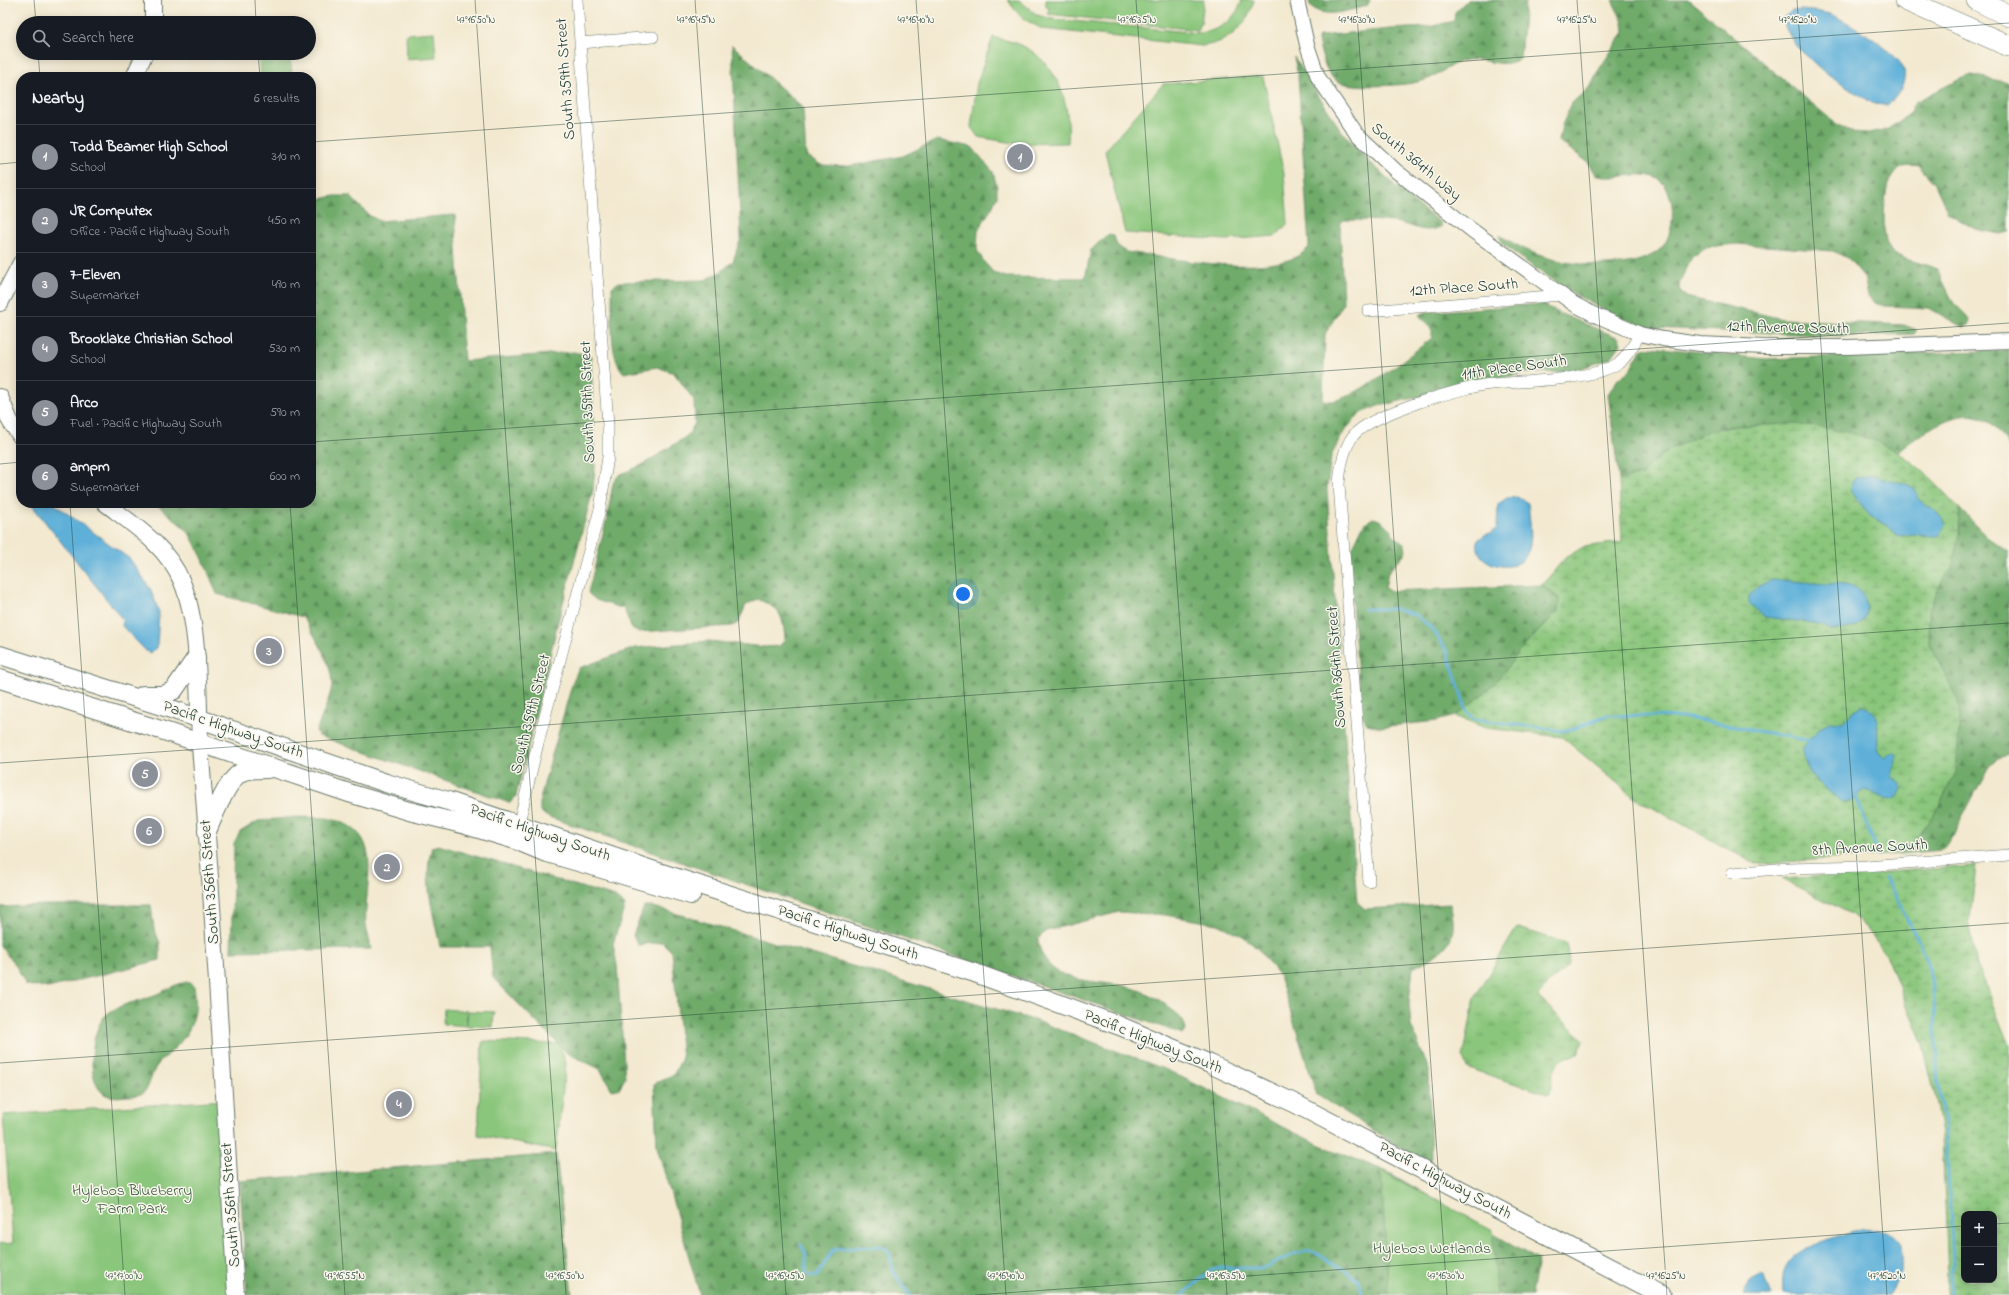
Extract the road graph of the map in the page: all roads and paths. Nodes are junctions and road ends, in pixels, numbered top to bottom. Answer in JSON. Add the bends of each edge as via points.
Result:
{"nodes":[{"id":1,"x":152,"y":0,"type":"edge"},
{"id":2,"x":577,"y":0,"type":"edge"},
{"id":3,"x":1297,"y":0,"type":"edge"},
{"id":4,"x":1905,"y":0,"type":"edge"},
{"id":5,"x":1976,"y":0,"type":"edge"},
{"id":6,"x":152,"y":16,"type":"edge"},
{"id":7,"x":2009,"y":16,"type":"edge"},
{"id":8,"x":653,"y":37,"type":"dead end"},
{"id":9,"x":580,"y":43,"type":"junction"},
{"id":10,"x":2009,"y":46,"type":"edge"},
{"id":11,"x":142,"y":60,"type":"edge"},
{"id":12,"x":136,"y":72,"type":"edge"},
{"id":13,"x":16,"y":273,"type":"edge"},
{"id":14,"x":1562,"y":295,"type":"junction"},
{"id":15,"x":0,"y":303,"type":"edge"},
{"id":16,"x":1574,"y":304,"type":"joint"},
{"id":17,"x":1368,"y":311,"type":"dead end"},
{"id":18,"x":1640,"y":334,"type":"junction"},
{"id":19,"x":2009,"y":342,"type":"edge"},
{"id":20,"x":0,"y":397,"type":"edge"},
{"id":21,"x":16,"y":430,"type":"edge"},
{"id":22,"x":1345,"y":450,"type":"joint"},
{"id":23,"x":111,"y":508,"type":"edge"},
{"id":24,"x":0,"y":655,"type":"edge"},
{"id":25,"x":196,"y":658,"type":"junction"},
{"id":26,"x":0,"y":679,"type":"edge"},
{"id":27,"x":127,"y":695,"type":"junction"},
{"id":28,"x":199,"y":719,"type":"junction"},
{"id":29,"x":200,"y":744,"type":"junction"},
{"id":30,"x":279,"y":769,"type":"junction"},
{"id":31,"x":207,"y":831,"type":"junction"},
{"id":32,"x":517,"y":833,"type":"junction"},
{"id":33,"x":2009,"y":854,"type":"edge"},
{"id":34,"x":1732,"y":873,"type":"dead end"},
{"id":35,"x":1369,"y":882,"type":"dead end"},
{"id":36,"x":236,"y":1295,"type":"edge"},
{"id":37,"x":1640,"y":1295,"type":"edge"},
{"id":38,"x":1662,"y":1295,"type":"edge"}],
"edges":[{"from":1,"to":6,"type":"main road"},
{"from":2,"to":9,"type":"street","name":"South 359th Street"},
{"from":3,"to":14,"type":"street","name":"South 364th Way","via":[[1307,45],[1318,77],[1356,133],[1396,171],[1472,231]]},
{"from":4,"to":10,"type":"highway"},
{"from":5,"to":7,"type":"highway"},
{"from":8,"to":9,"type":"street"},
{"from":9,"to":32,"type":"street","name":"South 359th Street","via":[[607,403],[608,458],[600,509]]},
{"from":11,"to":12,"type":"main road"},
{"from":13,"to":15,"type":"main road"},
{"from":14,"to":16,"type":"street","name":"South 364th Way"},
{"from":14,"to":17,"type":"street","name":"12th Place South"},
{"from":16,"to":18,"type":"street","name":"12th Avenue South","via":[[1614,325]]},
{"from":18,"to":19,"type":"street","name":"12th Avenue South","via":[[1700,344],[1765,347]]},
{"from":18,"to":22,"type":"street","name":"11th Place South","via":[[1624,359],[1609,367],[1582,376],[1474,387],[1405,408],[1382,416],[1364,427]]},
{"from":20,"to":21,"type":"main road"},
{"from":22,"to":35,"type":"street","name":"South 364th Street","via":[[1339,485]]},
{"from":23,"to":25,"type":"main road","name":"South 356th Street","via":[[160,546],[172,564],[189,604]]},
{"from":24,"to":27,"type":"main road","name":"Pacific Highway South"},
{"from":25,"to":27,"type":"main road","via":[[174,690],[168,694]]},
{"from":25,"to":28,"type":"main road","name":"South 356th Street"},
{"from":26,"to":29,"type":"main road","name":"Pacific Highway South"},
{"from":27,"to":28,"type":"main road","name":"Pacific Highway South"},
{"from":28,"to":29,"type":"main road","name":"South 356th Street"},
{"from":28,"to":32,"type":"main road","name":"Pacific Highway South","via":[[386,783],[448,801]]},
{"from":29,"to":30,"type":"main road","name":"Pacific Highway South"},
{"from":29,"to":31,"type":"main road","name":"South 356th Street"},
{"from":30,"to":31,"type":"main road","via":[[243,771],[236,776]]},
{"from":30,"to":32,"type":"main road","name":"Pacific Highway South","via":[[409,811],[462,824]]},
{"from":31,"to":36,"type":"main road","name":"South 356th Street"},
{"from":32,"to":37,"type":"main road","name":"Pacific Highway South","via":[[544,852],[786,924],[988,989],[1150,1049],[1309,1122]]},
{"from":32,"to":38,"type":"main road","name":"Pacific Highway South","via":[[974,974],[1120,1026],[1294,1103]]},
{"from":33,"to":34,"type":"street","name":"8th Avenue South","via":[[1866,866],[1788,868]]}]}
